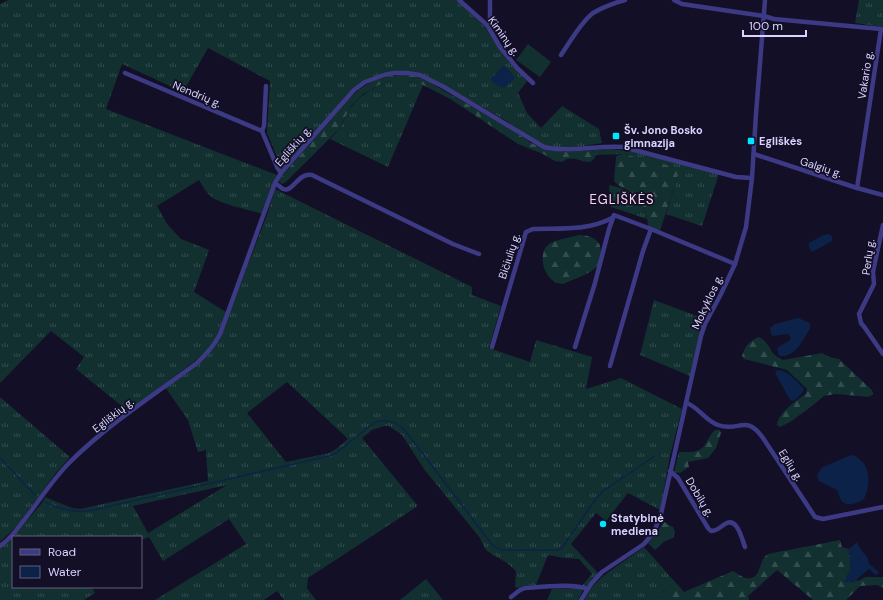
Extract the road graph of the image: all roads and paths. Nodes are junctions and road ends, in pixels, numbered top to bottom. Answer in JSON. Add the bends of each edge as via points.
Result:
{"nodes":[{"id":1,"x":459,"y":0,"type":"edge"},
{"id":2,"x":490,"y":0,"type":"edge"},
{"id":3,"x":625,"y":0,"type":"edge"},
{"id":4,"x":674,"y":0,"type":"edge"},
{"id":5,"x":765,"y":0,"type":"edge"},
{"id":6,"x":764,"y":16,"type":"junction"},
{"id":7,"x":487,"y":25,"type":"junction"},
{"id":8,"x":561,"y":55,"type":"dead end"},
{"id":9,"x":125,"y":73,"type":"dead end"},
{"id":10,"x":533,"y":83,"type":"dead end"},
{"id":11,"x":266,"y":86,"type":"dead end"},
{"id":12,"x":262,"y":131,"type":"junction"},
{"id":13,"x":754,"y":154,"type":"junction"},
{"id":14,"x":281,"y":173,"type":"junction"},
{"id":15,"x":752,"y":178,"type":"junction"},
{"id":16,"x":275,"y":183,"type":"junction"},
{"id":17,"x":857,"y":188,"type":"junction"},
{"id":18,"x":883,"y":195,"type":"edge"},
{"id":19,"x":613,"y":217,"type":"junction"},
{"id":20,"x":883,"y":225,"type":"edge"},
{"id":21,"x":651,"y":229,"type":"junction"},
{"id":22,"x":479,"y":254,"type":"dead end"},
{"id":23,"x":735,"y":264,"type":"junction"},
{"id":24,"x":575,"y":347,"type":"dead end"},
{"id":25,"x":492,"y":348,"type":"dead end"},
{"id":26,"x":883,"y":354,"type":"edge"},
{"id":27,"x":610,"y":366,"type":"dead end"},
{"id":28,"x":687,"y":403,"type":"junction"},
{"id":29,"x":670,"y":471,"type":"junction"},
{"id":30,"x":883,"y":507,"type":"edge"},
{"id":31,"x":0,"y":546,"type":"edge"},
{"id":32,"x":745,"y":547,"type":"dead end"},
{"id":33,"x":587,"y":590,"type":"junction"},
{"id":34,"x":511,"y":597,"type":"dead end"},
{"id":35,"x":581,"y":600,"type":"edge"}],
"edges":[{"from":1,"to":7,"type":"street","name":"Kiminų g."},
{"from":2,"to":7,"type":"street","via":[[490,22]]},
{"from":3,"to":8,"type":"street","via":[[592,14],[584,21]]},
{"from":4,"to":6,"type":"street","name":"Vakario g.","via":[[682,4]]},
{"from":5,"to":6,"type":"street","name":"Mokyklos g."},
{"from":6,"to":13,"type":"street","name":"Mokyklos g."},
{"from":6,"to":17,"type":"street","name":"Vakario g.","via":[[881,29]]},
{"from":7,"to":10,"type":"street","name":"Kiminų g.","via":[[500,47]]},
{"from":9,"to":12,"type":"street","name":"Nendrių g."},
{"from":11,"to":12,"type":"street"},
{"from":12,"to":14,"type":"street"},
{"from":13,"to":15,"type":"street","name":"Mokyklos g."},
{"from":13,"to":17,"type":"street","name":"Galgių g."},
{"from":14,"to":15,"type":"street","name":"Egliškių g.","via":[[354,90],[365,82],[394,73],[420,76],[444,87],[544,147],[558,150],[623,147],[736,177]]},
{"from":14,"to":16,"type":"street","name":"Egliškių g."},
{"from":15,"to":23,"type":"street","name":"Mokyklos g.","via":[[746,227]]},
{"from":16,"to":22,"type":"street","via":[[283,189],[291,188],[304,175],[312,175],[453,244]]},
{"from":16,"to":31,"type":"street","name":"Egliškių g.","via":[[216,343],[197,363],[97,438],[70,462],[47,488],[27,517]]},
{"from":17,"to":18,"type":"street","name":"Galgių g."},
{"from":19,"to":21,"type":"street"},
{"from":19,"to":24,"type":"street"},
{"from":19,"to":25,"type":"street","name":"Bičiulių g.","via":[[601,224],[586,227],[533,229],[526,232]]},
{"from":20,"to":26,"type":"street","name":"Perlų g.","via":[[873,272],[874,284],[859,314],[861,323]]},
{"from":21,"to":23,"type":"street"},
{"from":21,"to":27,"type":"street"},
{"from":23,"to":28,"type":"street","name":"Mokyklos g.","via":[[703,330]]},
{"from":28,"to":29,"type":"street","name":"Mokyklos g."},
{"from":28,"to":30,"type":"street","name":"Eglių g.","via":[[718,425],[750,425],[757,430],[814,517],[823,519]]},
{"from":29,"to":32,"type":"street","name":"Dobilų g.","via":[[678,478],[708,528],[715,531],[727,522],[734,524]]},
{"from":29,"to":33,"type":"street","name":"Mokyklos g.","via":[[661,514],[654,532],[644,544],[602,572]]},
{"from":33,"to":34,"type":"street","via":[[563,586],[526,588]]},
{"from":33,"to":35,"type":"street","name":"Mokyklos g."}]}
